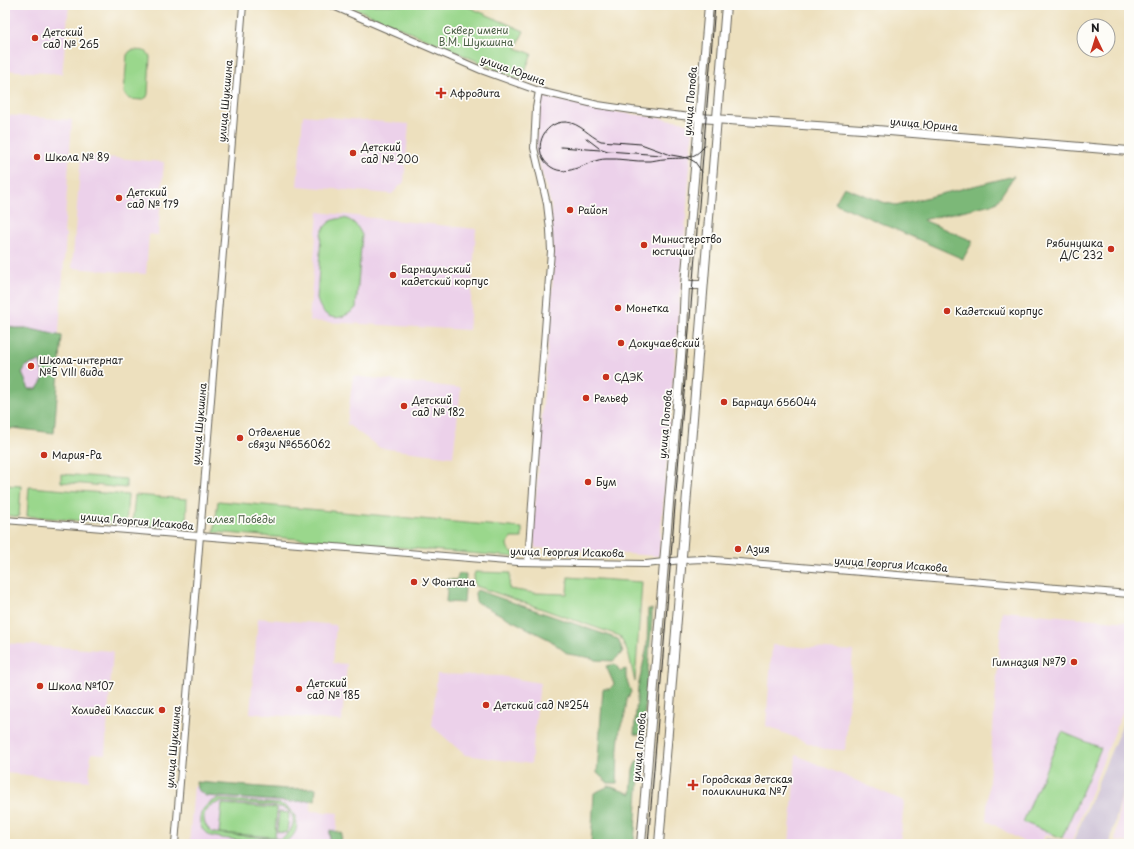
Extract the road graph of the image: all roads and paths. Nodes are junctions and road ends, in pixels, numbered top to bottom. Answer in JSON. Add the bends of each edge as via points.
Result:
{"nodes":[{"id":1,"x":243,"y":5,"type":"edge"},
{"id":2,"x":331,"y":5,"type":"edge"},
{"id":3,"x":709,"y":5,"type":"edge"},
{"id":4,"x":726,"y":5,"type":"edge"},
{"id":5,"x":539,"y":91,"type":"junction"},
{"id":6,"x":699,"y":118,"type":"junction"},
{"id":7,"x":716,"y":119,"type":"junction"},
{"id":8,"x":1129,"y":150,"type":"edge"},
{"id":9,"x":685,"y":285,"type":"junction"},
{"id":10,"x":703,"y":285,"type":"junction"},
{"id":11,"x":5,"y":520,"type":"edge"},
{"id":12,"x":200,"y":536,"type":"junction"},
{"id":13,"x":682,"y":560,"type":"junction"},
{"id":14,"x":664,"y":561,"type":"junction"},
{"id":15,"x":528,"y":562,"type":"junction"},
{"id":16,"x":1129,"y":594,"type":"edge"},
{"id":17,"x":175,"y":844,"type":"edge"},
{"id":18,"x":641,"y":844,"type":"edge"},
{"id":19,"x":659,"y":844,"type":"edge"}],
"edges":[{"from":1,"to":12,"type":"street","name":"улица Шукшина"},
{"from":2,"to":5,"type":"street","name":"улица Юрина","via":[[487,72]]},
{"from":3,"to":6,"type":"main road","name":"улица Попова"},
{"from":4,"to":7,"type":"main road"},
{"from":5,"to":6,"type":"street","name":"улица Юрина","via":[[625,109]]},
{"from":5,"to":15,"type":"street","via":[[534,148],[547,204],[551,251]]},
{"from":6,"to":7,"type":"main road","name":"улица Юрина"},
{"from":6,"to":9,"type":"main road","name":"улица Попова"},
{"from":7,"to":8,"type":"main road","name":"улица Юрина"},
{"from":7,"to":10,"type":"main road"},
{"from":9,"to":10,"type":"main road"},
{"from":9,"to":14,"type":"main road","name":"улица Попова"},
{"from":10,"to":13,"type":"main road"},
{"from":11,"to":12,"type":"street","name":"улица Георгия Исакова"},
{"from":12,"to":15,"type":"street","name":"улица Георгия Исакова"},
{"from":12,"to":17,"type":"street","name":"улица Шукшина"},
{"from":13,"to":14,"type":"street","name":"улица Георгия Исакова"},
{"from":13,"to":16,"type":"street","name":"улица Георгия Исакова","via":[[728,561]]},
{"from":13,"to":19,"type":"main road"},
{"from":14,"to":15,"type":"street","name":"улица Георгия Исакова","via":[[646,564]]},
{"from":14,"to":18,"type":"main road","name":"улица Попова"}]}
